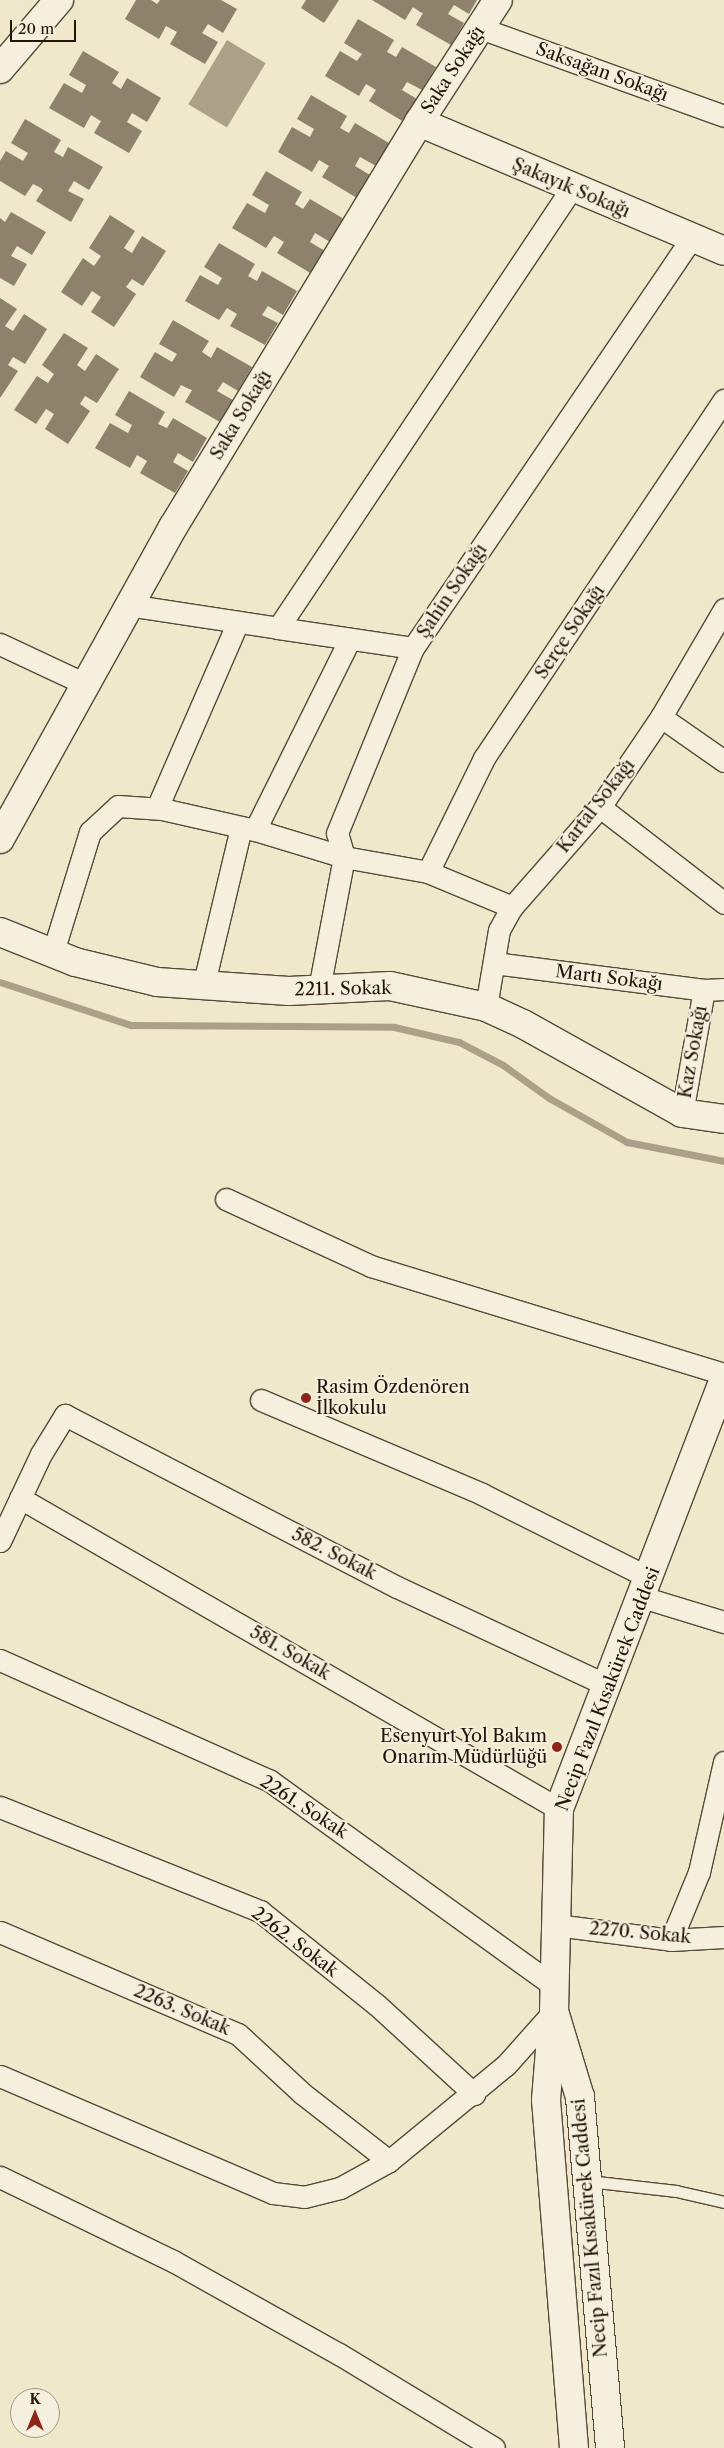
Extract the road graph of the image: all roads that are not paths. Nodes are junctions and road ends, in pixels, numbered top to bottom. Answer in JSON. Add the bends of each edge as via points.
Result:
{"nodes":[{"id":1,"x":58,"y":0,"type":"edge"},
{"id":2,"x":498,"y":0,"type":"edge"},
{"id":3,"x":480,"y":28,"type":"junction"},
{"id":4,"x":0,"y":69,"type":"edge"},
{"id":5,"x":724,"y":116,"type":"edge"},
{"id":6,"x":418,"y":122,"type":"junction"},
{"id":7,"x":571,"y":189,"type":"junction"},
{"id":8,"x":692,"y":237,"type":"junction"},
{"id":9,"x":724,"y":251,"type":"edge"},
{"id":10,"x":724,"y":400,"type":"edge"},
{"id":11,"x":128,"y":605,"type":"junction"},
{"id":12,"x":721,"y":617,"type":"edge"},
{"id":13,"x":238,"y":622,"type":"junction"},
{"id":14,"x":278,"y":628,"type":"junction"},
{"id":15,"x":350,"y":639,"type":"junction"},
{"id":16,"x":0,"y":644,"type":"edge"},
{"id":17,"x":413,"y":648,"type":"junction"},
{"id":18,"x":87,"y":685,"type":"junction"},
{"id":19,"x":661,"y":717,"type":"junction"},
{"id":20,"x":724,"y":761,"type":"edge"},
{"id":21,"x":600,"y":807,"type":"junction"},
{"id":22,"x":157,"y":808,"type":"junction"},
{"id":23,"x":248,"y":829,"type":"junction"},
{"id":24,"x":0,"y":839,"type":"edge"},
{"id":25,"x":344,"y":857,"type":"junction"},
{"id":26,"x":428,"y":872,"type":"junction"},
{"id":27,"x":724,"y":903,"type":"edge"},
{"id":28,"x":512,"y":907,"type":"junction"},
{"id":29,"x":0,"y":932,"type":"edge"},
{"id":30,"x":53,"y":952,"type":"junction"},
{"id":31,"x":494,"y":963,"type":"junction"},
{"id":32,"x":203,"y":987,"type":"junction"},
{"id":33,"x":319,"y":989,"type":"junction"},
{"id":34,"x":714,"y":989,"type":"edge"},
{"id":35,"x":486,"y":1007,"type":"junction"},
{"id":36,"x":682,"y":1113,"type":"junction"},
{"id":37,"x":724,"y":1119,"type":"edge"},
{"id":38,"x":226,"y":1198,"type":"dead end"},
{"id":39,"x":724,"y":1374,"type":"edge"},
{"id":40,"x":724,"y":1379,"type":"edge"},
{"id":41,"x":261,"y":1400,"type":"dead end"},
{"id":42,"x":20,"y":1498,"type":"junction"},
{"id":43,"x":0,"y":1541,"type":"edge"},
{"id":44,"x":646,"y":1588,"type":"junction"},
{"id":45,"x":724,"y":1622,"type":"edge"},
{"id":46,"x":0,"y":1660,"type":"edge"},
{"id":47,"x":608,"y":1686,"type":"junction"},
{"id":48,"x":724,"y":1762,"type":"edge"},
{"id":49,"x":0,"y":1807,"type":"edge"},
{"id":50,"x":559,"y":1809,"type":"junction"},
{"id":51,"x":556,"y":1925,"type":"junction"},
{"id":52,"x":0,"y":1932,"type":"edge"},
{"id":53,"x":724,"y":1937,"type":"edge"},
{"id":54,"x":671,"y":1940,"type":"junction"},
{"id":55,"x":554,"y":1999,"type":"junction"},
{"id":56,"x":0,"y":2076,"type":"edge"},
{"id":57,"x":474,"y":2094,"type":"junction"},
{"id":58,"x":389,"y":2161,"type":"junction"},
{"id":59,"x":0,"y":2177,"type":"edge"},
{"id":60,"x":587,"y":2181,"type":"junction"},
{"id":61,"x":724,"y":2202,"type":"edge"},
{"id":62,"x":494,"y":2448,"type":"edge"},
{"id":63,"x":574,"y":2448,"type":"edge"},
{"id":64,"x":610,"y":2448,"type":"edge"}],
"edges":[{"from":1,"to":4,"type":"street"},
{"from":2,"to":3,"type":"street","name":"Saka Sokağı"},
{"from":3,"to":5,"type":"street","name":"Saksağan Sokağı"},
{"from":3,"to":6,"type":"street","name":"Saka Sokağı"},
{"from":6,"to":7,"type":"street","name":"Şakayık Sokağı"},
{"from":6,"to":11,"type":"street","name":"Saka Sokağı"},
{"from":7,"to":8,"type":"street","name":"Şakayık Sokağı"},
{"from":7,"to":14,"type":"street"},
{"from":8,"to":9,"type":"street","name":"Şakayık Sokağı"},
{"from":8,"to":17,"type":"street","name":"Şahin Sokağı"},
{"from":10,"to":26,"type":"street","name":"Serçe Sokağı","via":[[484,758]]},
{"from":11,"to":13,"type":"street"},
{"from":11,"to":18,"type":"street","name":"Saka Sokağı"},
{"from":12,"to":19,"type":"street","name":"Kartal Sokağı"},
{"from":13,"to":14,"type":"street"},
{"from":13,"to":22,"type":"street"},
{"from":14,"to":15,"type":"street"},
{"from":15,"to":17,"type":"street"},
{"from":15,"to":23,"type":"street"},
{"from":16,"to":18,"type":"street"},
{"from":17,"to":25,"type":"street","name":"Şahin Sokağı","via":[[337,833]]},
{"from":18,"to":24,"type":"street","name":"Saka Sokağı"},
{"from":19,"to":20,"type":"street"},
{"from":19,"to":21,"type":"street","name":"Kartal Sokağı"},
{"from":21,"to":27,"type":"street"},
{"from":21,"to":28,"type":"street","name":"Kartal Sokağı"},
{"from":22,"to":23,"type":"street"},
{"from":22,"to":30,"type":"street","via":[[118,806],[90,832]]},
{"from":23,"to":25,"type":"street"},
{"from":23,"to":32,"type":"street"},
{"from":25,"to":26,"type":"street"},
{"from":25,"to":33,"type":"street","name":"Şahin Sokağı"},
{"from":26,"to":28,"type":"street"},
{"from":28,"to":31,"type":"street","name":"Kartal Sokağı","via":[[500,930]]},
{"from":29,"to":30,"type":"street","name":"2211. Sokak"},
{"from":30,"to":32,"type":"street","name":"2211. Sokak","via":[[75,962],[158,982]]},
{"from":31,"to":34,"type":"street","name":"Martı Sokağı"},
{"from":31,"to":35,"type":"street","name":"Kartal Sokağı"},
{"from":32,"to":33,"type":"street","name":"2211. Sokak"},
{"from":33,"to":35,"type":"street","name":"2211. Sokak","via":[[390,986]]},
{"from":34,"to":36,"type":"street","name":"Kaz Sokağı"},
{"from":35,"to":36,"type":"street","name":"2211. Sokak","via":[[523,1024]]},
{"from":36,"to":37,"type":"street","name":"2211. Sokak"},
{"from":38,"to":39,"type":"street","via":[[371,1266]]},
{"from":40,"to":44,"type":"street","name":"Necip Fazıl Kısakürek Caddesi"},
{"from":41,"to":44,"type":"street","via":[[482,1494]]},
{"from":42,"to":43,"type":"street"},
{"from":42,"to":47,"type":"street","name":"582. Sokak","via":[[65,1415],[397,1587]]},
{"from":42,"to":50,"type":"street","name":"581. Sokak"},
{"from":44,"to":45,"type":"street"},
{"from":44,"to":47,"type":"street","name":"Necip Fazıl Kısakürek Caddesi"},
{"from":46,"to":55,"type":"street","name":"2261. Sokak","via":[[270,1781]]},
{"from":47,"to":50,"type":"street","name":"Necip Fazıl Kısakürek Caddesi"},
{"from":48,"to":54,"type":"street","via":[[699,1872]]},
{"from":49,"to":57,"type":"street","name":"2262. Sokak","via":[[260,1911],[377,2005]]},
{"from":50,"to":51,"type":"street","name":"Necip Fazıl Kısakürek Caddesi"},
{"from":51,"to":54,"type":"street","name":"2270. Sokak"},
{"from":51,"to":55,"type":"street","name":"Necip Fazıl Kısakürek Caddesi"},
{"from":52,"to":58,"type":"street","name":"2263. Sokak","via":[[238,2034],[303,2094]]},
{"from":53,"to":54,"type":"street","name":"2270. Sokak"},
{"from":55,"to":57,"type":"street","via":[[506,2065]]},
{"from":55,"to":60,"type":"street","name":"Necip Fazıl Kısakürek Caddesi","via":[[580,2097]]},
{"from":55,"to":63,"type":"street","name":"Necip Fazıl Kısakürek Caddesi","via":[[546,2100]]},
{"from":56,"to":58,"type":"street","via":[[273,2193],[304,2197],[340,2188]]},
{"from":57,"to":58,"type":"street"},
{"from":59,"to":62,"type":"street","via":[[173,2261],[339,2354]]},
{"from":60,"to":61,"type":"lane","via":[[676,2191]]},
{"from":60,"to":64,"type":"street","name":"Necip Fazıl Kısakürek Caddesi"}]}
